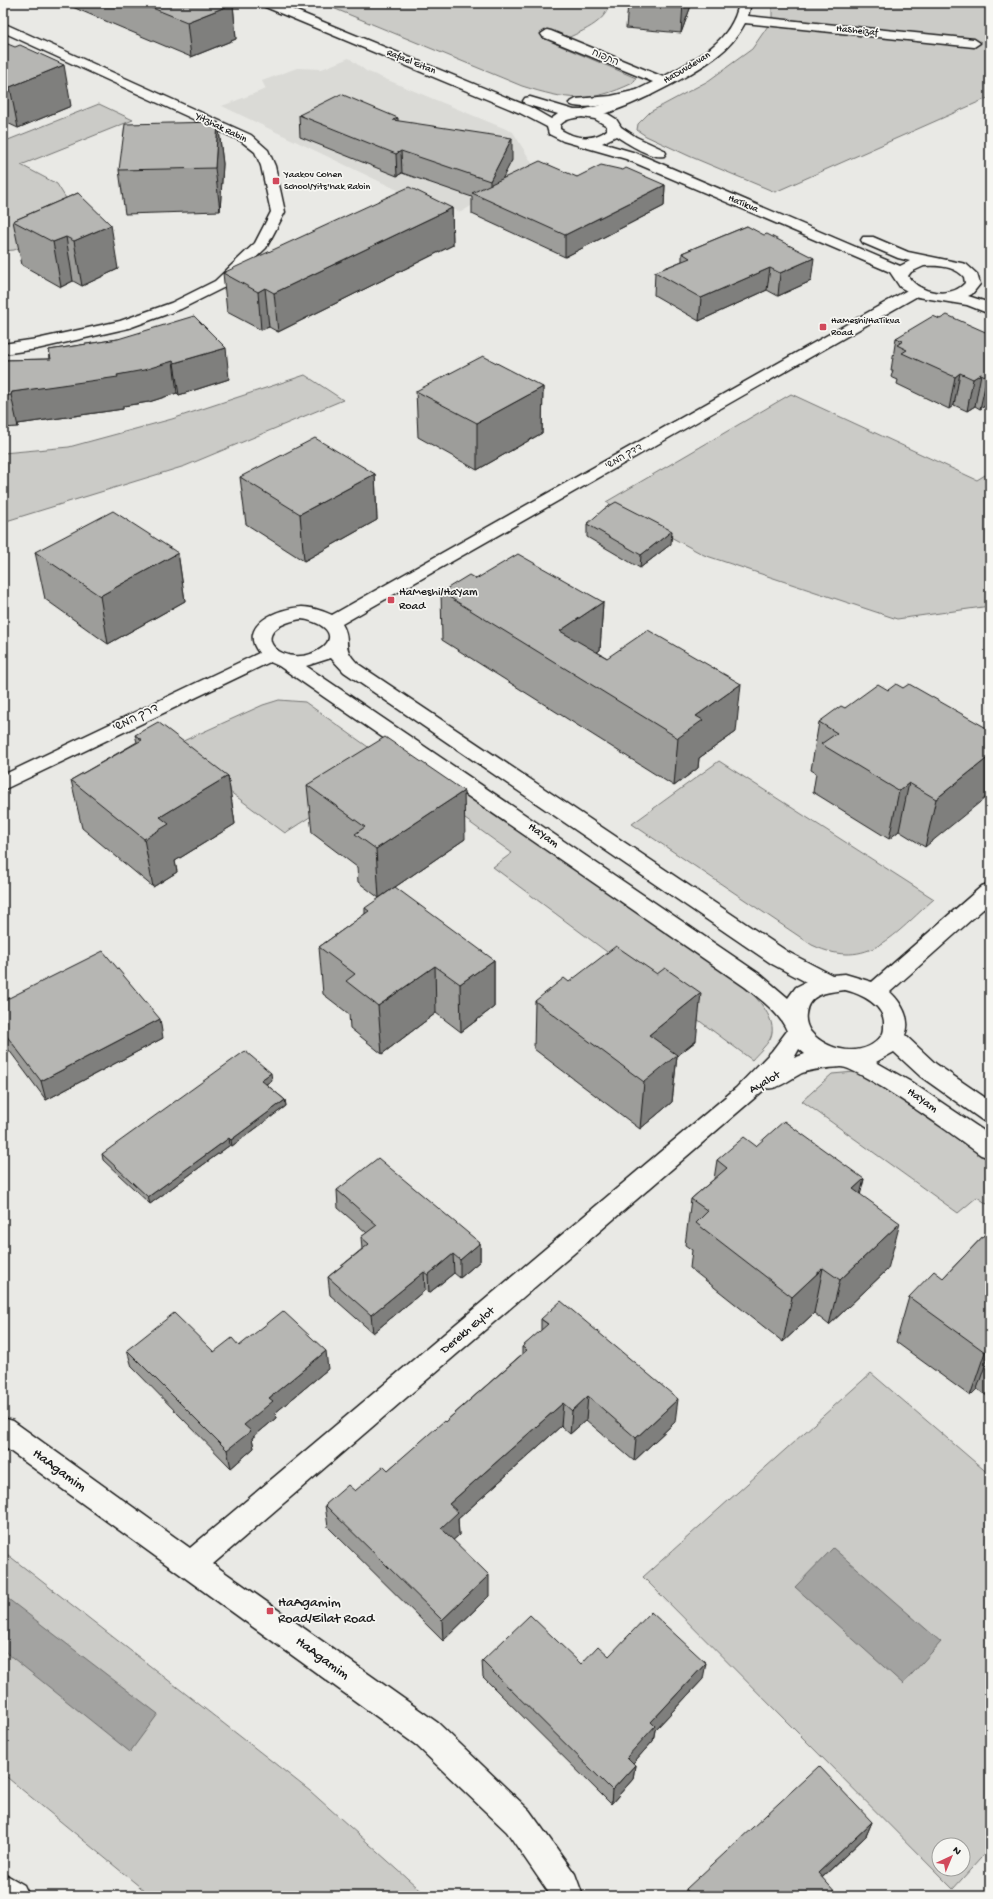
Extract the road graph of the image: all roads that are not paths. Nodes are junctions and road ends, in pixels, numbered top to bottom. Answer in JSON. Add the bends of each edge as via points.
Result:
{"nodes":[{"id":1,"x":267,"y":3,"type":"edge"},
{"id":2,"x":294,"y":3,"type":"edge"},
{"id":3,"x":745,"y":3,"type":"edge"},
{"id":4,"x":740,"y":19,"type":"junction"},
{"id":5,"x":3,"y":27,"type":"edge"},
{"id":6,"x":547,"y":34,"type":"dead end"},
{"id":7,"x":974,"y":43,"type":"dead end"},
{"id":8,"x":663,"y":82,"type":"junction"},
{"id":9,"x":648,"y":91,"type":"junction"},
{"id":10,"x":519,"y":97,"type":"junction"},
{"id":11,"x":573,"y":114,"type":"junction"},
{"id":12,"x":587,"y":114,"type":"junction"},
{"id":13,"x":553,"y":125,"type":"junction"},
{"id":14,"x":614,"y":127,"type":"junction"},
{"id":15,"x":580,"y":141,"type":"junction"},
{"id":16,"x":670,"y":157,"type":"dead end"},
{"id":17,"x":852,"y":234,"type":"dead end"},
{"id":18,"x":931,"y":262,"type":"junction"},
{"id":19,"x":901,"y":276,"type":"junction"},
{"id":20,"x":973,"y":281,"type":"junction"},
{"id":21,"x":987,"y":290,"type":"dead end"},
{"id":22,"x":916,"y":292,"type":"junction"},
{"id":23,"x":949,"y":296,"type":"junction"},
{"id":24,"x":990,"y":309,"type":"edge"},
{"id":25,"x":3,"y":349,"type":"edge"},
{"id":26,"x":331,"y":623,"type":"junction"},
{"id":27,"x":336,"y":644,"type":"junction"},
{"id":28,"x":278,"y":658,"type":"junction"},
{"id":29,"x":3,"y":783,"type":"edge"},
{"id":30,"x":990,"y":891,"type":"edge"},
{"id":31,"x":829,"y":983,"type":"junction"},
{"id":32,"x":874,"y":992,"type":"junction"},
{"id":33,"x":795,"y":1026,"type":"junction"},
{"id":34,"x":893,"y":1037,"type":"junction"},
{"id":35,"x":847,"y":1059,"type":"junction"},
{"id":36,"x":744,"y":1095,"type":"junction"},
{"id":37,"x":990,"y":1113,"type":"edge"},
{"id":38,"x":990,"y":1148,"type":"edge"},
{"id":39,"x":3,"y":1430,"type":"edge"},
{"id":40,"x":191,"y":1565,"type":"junction"},
{"id":41,"x":3,"y":1889,"type":"edge"},
{"id":42,"x":13,"y":1896,"type":"edge"},
{"id":43,"x":567,"y":1896,"type":"edge"}],
"edges":[{"from":1,"to":13,"type":"street","name":"Rafael Eitan","via":[[531,112]]},
{"from":2,"to":10,"type":"street","name":"Rafael Eitan"},
{"from":3,"to":4,"type":"street","name":"HaDuvdevan"},
{"from":4,"to":7,"type":"street","name":"HaSheizaf"},
{"from":4,"to":8,"type":"street","name":"HaDuvdevan","via":[[733,33],[720,48]]},
{"from":5,"to":25,"type":"street","name":"Yitzhak Rabin","via":[[246,138],[261,150],[266,160],[278,212],[261,245],[220,284],[182,303],[124,325]]},
{"from":6,"to":8,"type":"street","name":"התפוח"},
{"from":8,"to":9,"type":"street","name":"HaDuvdevan"},
{"from":9,"to":10,"type":"street","via":[[612,100],[578,103]]},
{"from":9,"to":12,"type":"street","name":"HaDuvdevan","via":[[607,110]]},
{"from":9,"to":14,"type":"street","name":"HaDuvdevan","via":[[630,107]]},
{"from":10,"to":11,"type":"street","name":"Rafael Eitan"},
{"from":11,"to":12,"type":"street"},
{"from":11,"to":13,"type":"street","via":[[561,117]]},
{"from":12,"to":14,"type":"street","via":[[604,117]]},
{"from":13,"to":15,"type":"street","name":"Rafael Eitan","via":[[554,131],[559,135]]},
{"from":14,"to":15,"type":"street","name":"HaDuvdevan","via":[[610,135],[603,138]]},
{"from":14,"to":16,"type":"street","via":[[631,140]]},
{"from":15,"to":19,"type":"street","name":"HaTikva","via":[[631,156],[886,264]]},
{"from":17,"to":18,"type":"street","via":[[903,255]]},
{"from":18,"to":19,"type":"street","via":[[912,265],[905,269]]},
{"from":18,"to":20,"type":"street","via":[[958,266],[969,273]]},
{"from":19,"to":22,"type":"street","name":"HaTikva"},
{"from":20,"to":21,"type":"street"},
{"from":20,"to":23,"type":"street","via":[[967,291]]},
{"from":22,"to":23,"type":"street","via":[[932,296]]},
{"from":22,"to":26,"type":"street","name":"דדך המשי"},
{"from":23,"to":24,"type":"street","via":[[972,301]]},
{"from":26,"to":27,"type":"street","via":[[338,633]]},
{"from":26,"to":28,"type":"street","via":[[307,614],[278,618],[265,627],[261,634],[261,645]]},
{"from":27,"to":28,"type":"street","via":[[325,654],[303,662]]},
{"from":27,"to":31,"type":"street","via":[[340,657],[351,668],[780,958]]},
{"from":28,"to":29,"type":"street","name":"דרך המשי"},
{"from":28,"to":33,"type":"street","name":"HaYam","via":[[753,981],[775,999]]},
{"from":30,"to":32,"type":"street"},
{"from":31,"to":32,"type":"street","via":[[852,984]]},
{"from":31,"to":33,"type":"street","via":[[809,990],[799,998],[794,1009]]},
{"from":32,"to":34,"type":"street","via":[[886,1002],[893,1014]]},
{"from":33,"to":35,"type":"street","via":[[812,1048]]},
{"from":33,"to":36,"type":"street","name":"Ayalot","via":[[791,1046]]},
{"from":34,"to":35,"type":"street","via":[[880,1052],[867,1057]]},
{"from":34,"to":37,"type":"street","via":[[928,1070]]},
{"from":35,"to":36,"type":"street","name":"Ayalot","via":[[796,1065]]},
{"from":35,"to":38,"type":"street","name":"HaYam","via":[[903,1088]]},
{"from":36,"to":40,"type":"street","name":"Derekh Eylot"},
{"from":39,"to":40,"type":"street","name":"HaAgamim"},
{"from":40,"to":43,"type":"street","name":"HaAgamim","via":[[427,1734],[518,1821],[564,1885]]},
{"from":41,"to":42,"type":"street"}]}
